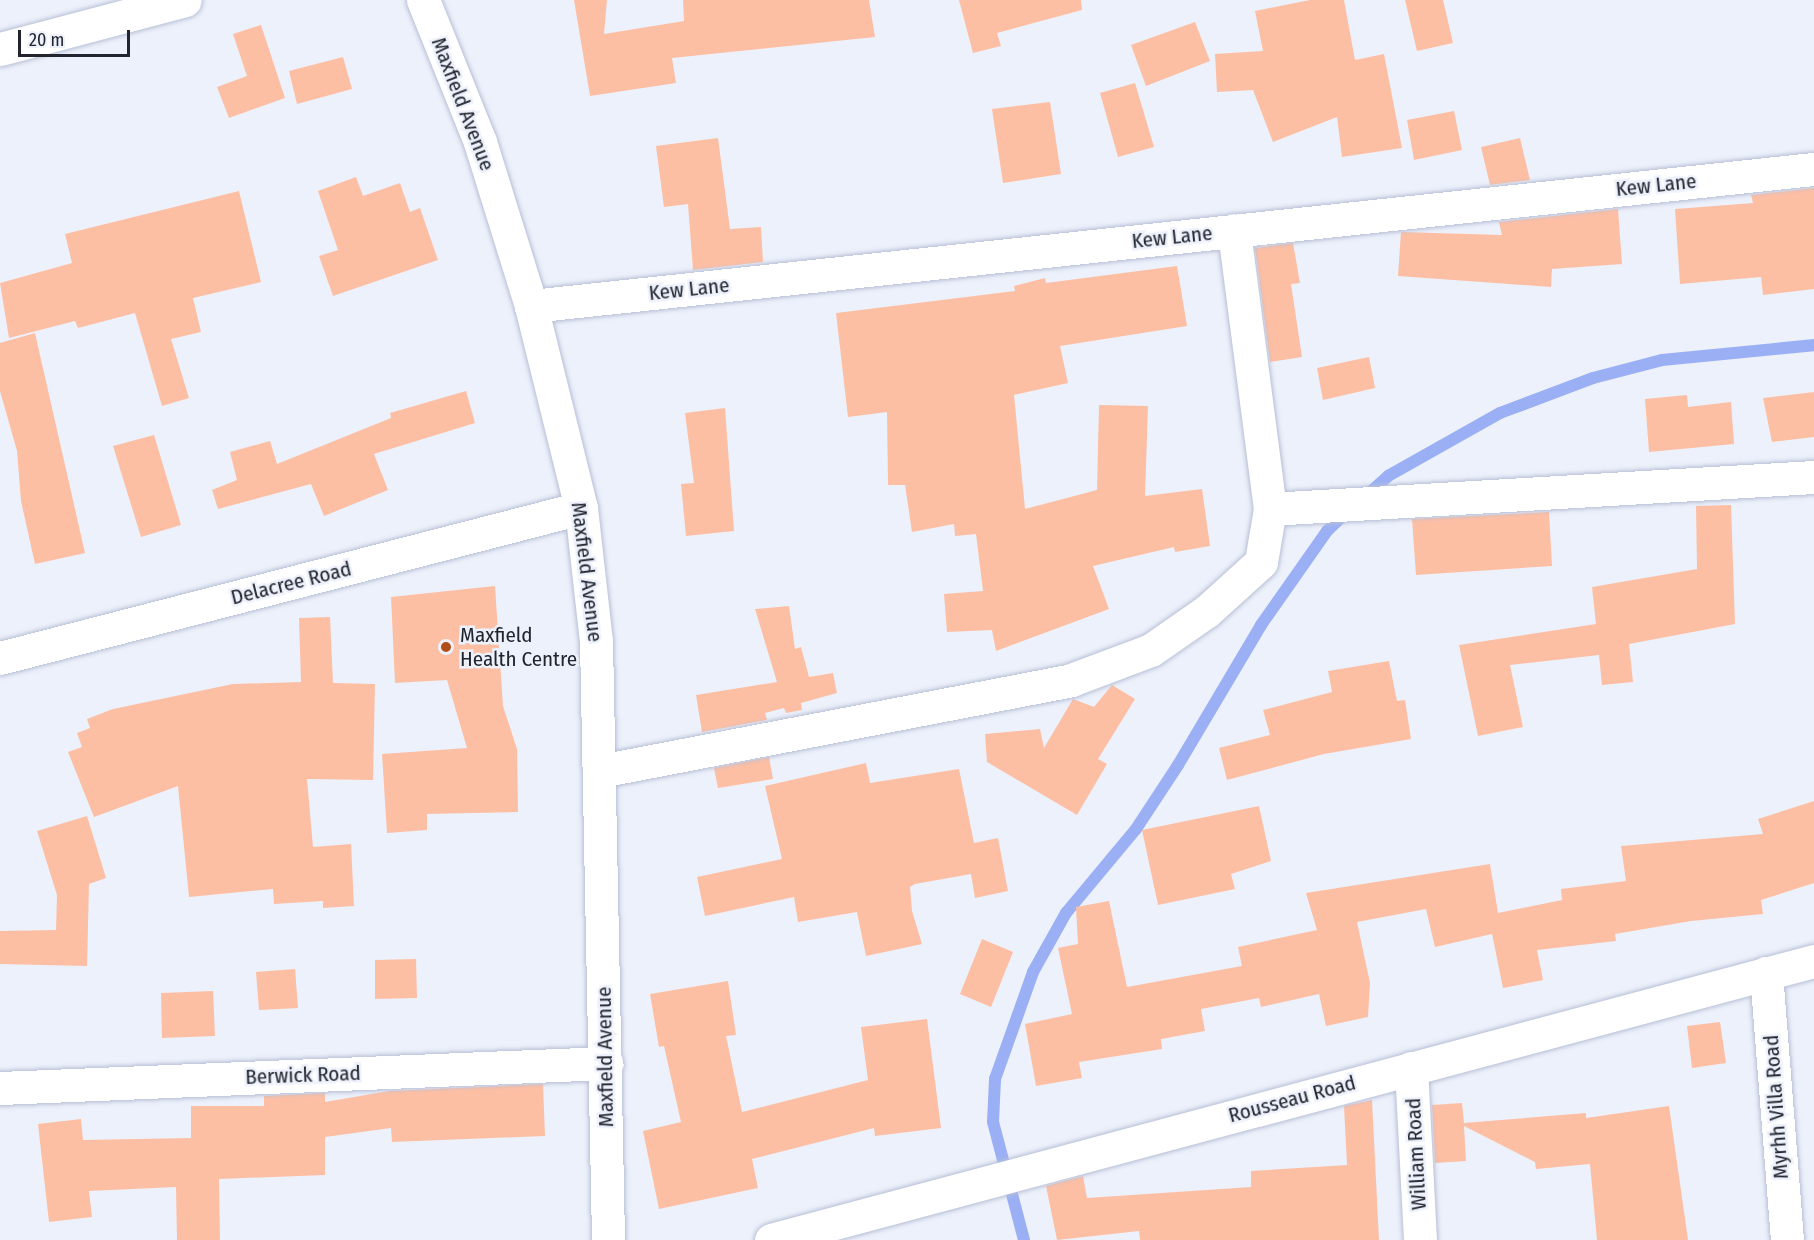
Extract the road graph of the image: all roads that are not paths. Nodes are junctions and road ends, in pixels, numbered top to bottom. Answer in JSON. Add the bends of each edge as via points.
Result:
{"nodes":[{"id":1,"x":185,"y":0,"type":"edge"},
{"id":2,"x":423,"y":0,"type":"edge"},
{"id":3,"x":0,"y":49,"type":"edge"},
{"id":4,"x":1814,"y":169,"type":"edge"},
{"id":5,"x":1234,"y":230,"type":"junction"},
{"id":6,"x":531,"y":306,"type":"junction"},
{"id":7,"x":1814,"y":477,"type":"edge"},
{"id":8,"x":581,"y":508,"type":"junction"},
{"id":9,"x":1270,"y":509,"type":"junction"},
{"id":10,"x":0,"y":658,"type":"edge"},
{"id":11,"x":600,"y":771,"type":"junction"},
{"id":12,"x":1814,"y":961,"type":"edge"},
{"id":13,"x":1766,"y":973,"type":"junction"},
{"id":14,"x":606,"y":1063,"type":"junction"},
{"id":15,"x":1411,"y":1068,"type":"junction"},
{"id":16,"x":0,"y":1088,"type":"edge"},
{"id":17,"x":608,"y":1240,"type":"edge"},
{"id":18,"x":771,"y":1240,"type":"edge"},
{"id":19,"x":1420,"y":1240,"type":"edge"},
{"id":20,"x":1787,"y":1240,"type":"edge"}],
"edges":[{"from":1,"to":3,"type":"street"},
{"from":2,"to":6,"type":"street","name":"Maxfield Avenue","via":[[480,142]]},
{"from":4,"to":5,"type":"street","name":"Kew Lane"},
{"from":5,"to":6,"type":"street","name":"Kew Lane"},
{"from":5,"to":9,"type":"street"},
{"from":6,"to":8,"type":"street","name":"Maxfield Avenue"},
{"from":7,"to":9,"type":"street"},
{"from":8,"to":10,"type":"street","name":"Delacree Road"},
{"from":8,"to":11,"type":"street","name":"Maxfield Avenue","via":[[596,641]]},
{"from":9,"to":11,"type":"street","via":[[1261,562],[1151,650],[1071,680]]},
{"from":11,"to":14,"type":"street","name":"Maxfield Avenue"},
{"from":12,"to":13,"type":"street","name":"Rousseau Road"},
{"from":13,"to":15,"type":"street","name":"Rousseau Road"},
{"from":13,"to":20,"type":"street","name":"Myrhh Villa Road"},
{"from":14,"to":16,"type":"street","name":"Berwick Road"},
{"from":14,"to":17,"type":"street","name":"Maxfield Avenue"},
{"from":15,"to":18,"type":"street","name":"Rousseau Road"},
{"from":15,"to":19,"type":"street","name":"William Road"}]}
